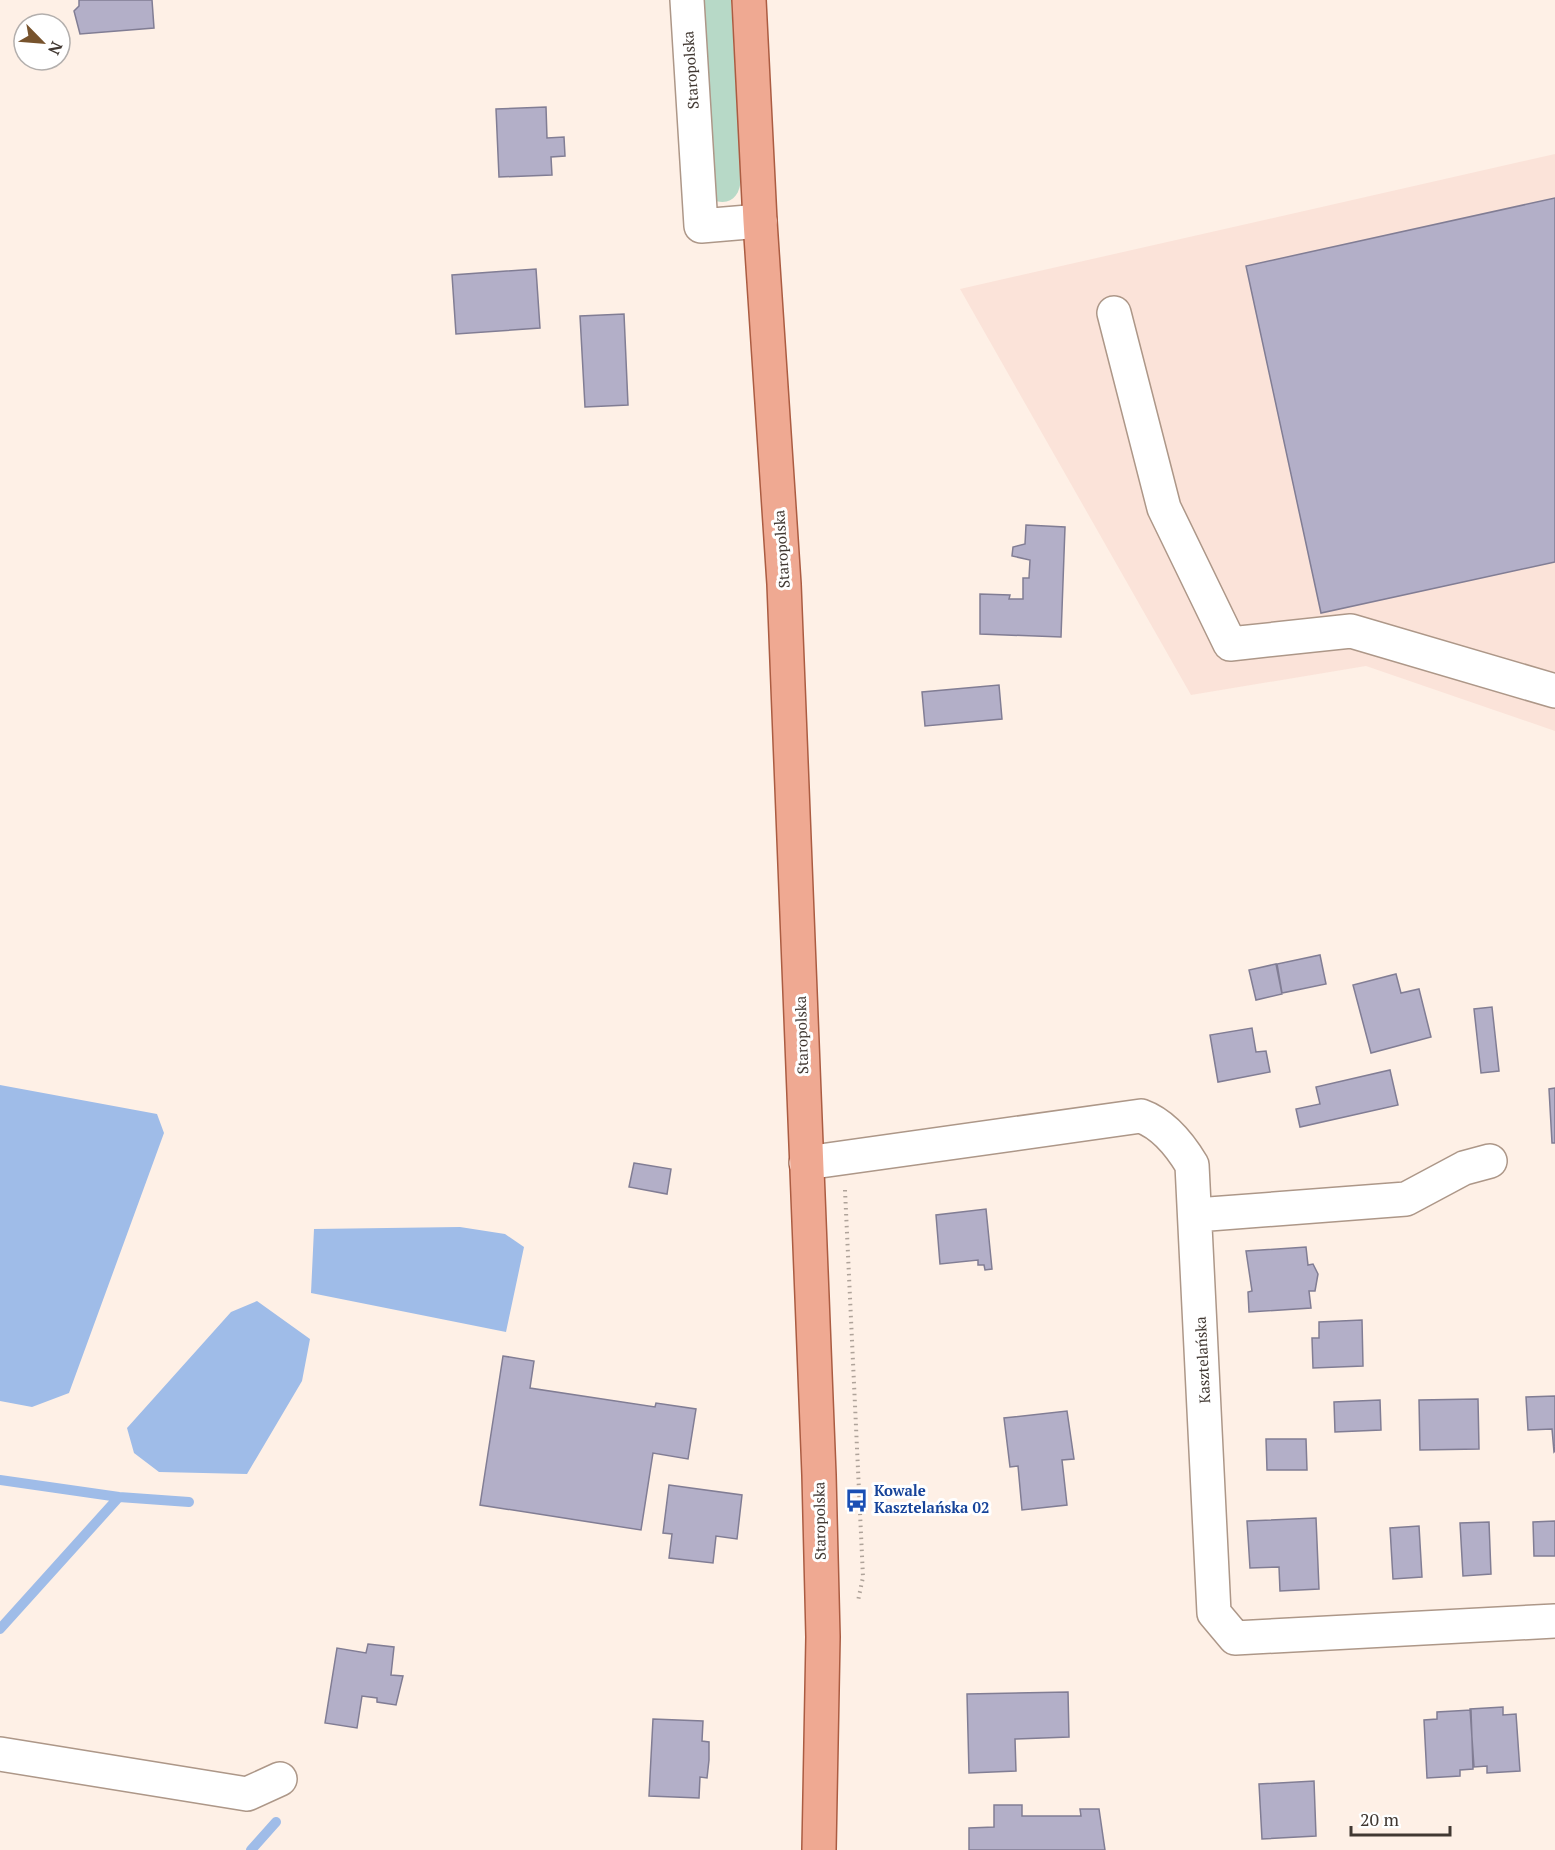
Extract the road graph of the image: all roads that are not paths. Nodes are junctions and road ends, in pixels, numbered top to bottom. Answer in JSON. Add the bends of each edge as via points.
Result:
{"nodes":[{"id":1,"x":687,"y":0,"type":"edge"},
{"id":2,"x":749,"y":0,"type":"edge"},
{"id":3,"x":760,"y":221,"type":"junction"},
{"id":4,"x":1114,"y":314,"type":"dead end"},
{"id":5,"x":1555,"y":691,"type":"edge"},
{"id":6,"x":1490,"y":1161,"type":"dead end"},
{"id":7,"x":806,"y":1163,"type":"junction"},
{"id":8,"x":1196,"y":1215,"type":"junction"},
{"id":9,"x":1555,"y":1621,"type":"edge"},
{"id":10,"x":0,"y":1754,"type":"edge"},
{"id":11,"x":280,"y":1779,"type":"dead end"},
{"id":12,"x":819,"y":1850,"type":"edge"}],
"edges":[{"from":1,"to":3,"type":"street","name":"Staropolska","via":[[701,225]]},
{"from":2,"to":3,"type":"main road","name":"Staropolska"},
{"from":3,"to":7,"type":"main road","name":"Staropolska","via":[[784,584]]},
{"from":4,"to":5,"type":"street","via":[[1164,508],[1230,644],[1351,631]]},
{"from":6,"to":8,"type":"street","via":[[1464,1168],[1406,1199]]},
{"from":7,"to":8,"type":"street","name":"Kasztelańska","via":[[1141,1116],[1155,1121],[1192,1165]]},
{"from":7,"to":12,"type":"main road","name":"Staropolska","via":[[823,1626]]},
{"from":8,"to":9,"type":"street","name":"Kasztelańska","via":[[1214,1613],[1235,1638]]},
{"from":10,"to":11,"type":"street","via":[[247,1794]]}]}
